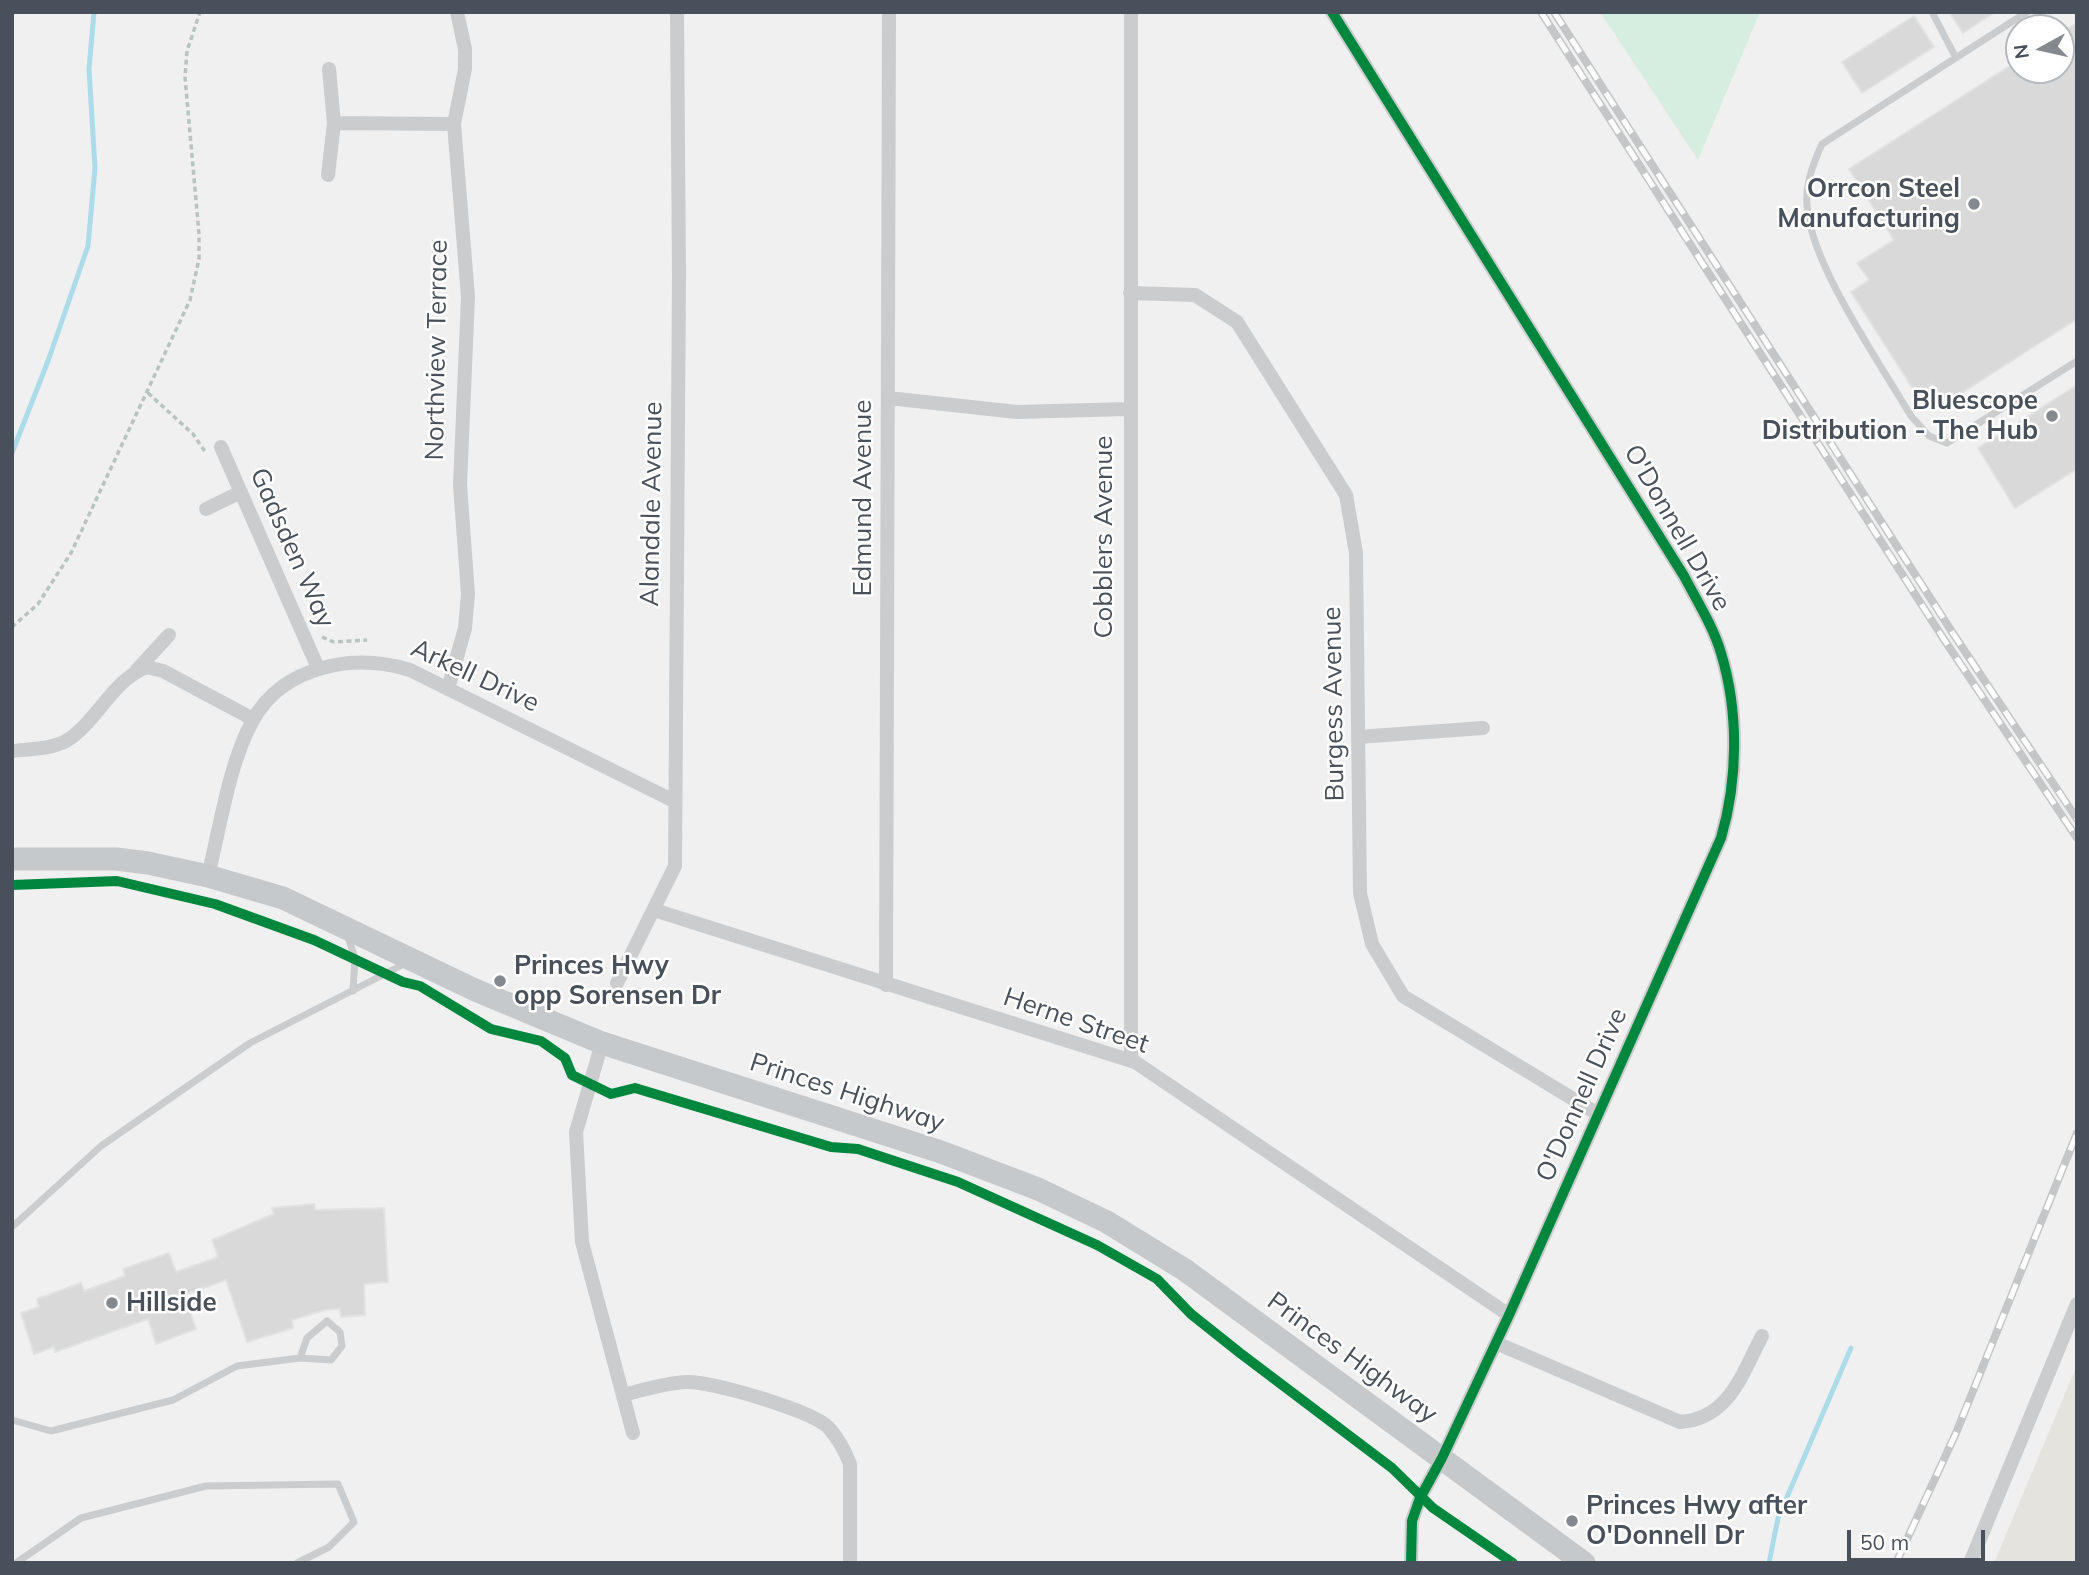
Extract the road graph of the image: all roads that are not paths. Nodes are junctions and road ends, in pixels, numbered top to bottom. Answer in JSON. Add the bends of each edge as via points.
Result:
{"nodes":[{"id":1,"x":457,"y":12,"type":"edge"},
{"id":2,"x":677,"y":12,"type":"edge"},
{"id":3,"x":889,"y":12,"type":"edge"},
{"id":4,"x":1131,"y":12,"type":"edge"},
{"id":5,"x":1332,"y":12,"type":"edge"},
{"id":6,"x":1932,"y":12,"type":"edge"},
{"id":7,"x":2027,"y":12,"type":"edge"},
{"id":8,"x":1956,"y":58,"type":"junction"},
{"id":9,"x":329,"y":69,"type":"dead end"},
{"id":10,"x":334,"y":123,"type":"junction"},
{"id":11,"x":454,"y":124,"type":"junction"},
{"id":12,"x":328,"y":175,"type":"dead end"},
{"id":13,"x":1130,"y":293,"type":"junction"},
{"id":14,"x":2077,"y":361,"type":"edge"},
{"id":15,"x":888,"y":398,"type":"junction"},
{"id":16,"x":1128,"y":409,"type":"junction"},
{"id":17,"x":221,"y":447,"type":"dead end"},
{"id":18,"x":241,"y":492,"type":"junction"},
{"id":19,"x":206,"y":509,"type":"dead end"},
{"id":20,"x":169,"y":635,"type":"dead end"},
{"id":21,"x":317,"y":668,"type":"junction"},
{"id":22,"x":135,"y":673,"type":"junction"},
{"id":23,"x":449,"y":688,"type":"junction"},
{"id":24,"x":253,"y":719,"type":"junction"},
{"id":25,"x":1483,"y":728,"type":"dead end"},
{"id":26,"x":1358,"y":737,"type":"junction"},
{"id":27,"x":12,"y":751,"type":"edge"},
{"id":28,"x":674,"y":801,"type":"junction"},
{"id":29,"x":12,"y":859,"type":"edge"},
{"id":30,"x":208,"y":876,"type":"junction"},
{"id":31,"x":654,"y":910,"type":"junction"},
{"id":32,"x":344,"y":927,"type":"junction"},
{"id":33,"x":412,"y":960,"type":"junction"},
{"id":34,"x":617,"y":983,"type":"dead end"},
{"id":35,"x":886,"y":985,"type":"junction"},
{"id":36,"x":353,"y":991,"type":"junction"},
{"id":37,"x":602,"y":1043,"type":"junction"},
{"id":38,"x":1130,"y":1061,"type":"junction"},
{"id":39,"x":1598,"y":1114,"type":"junction"},
{"id":40,"x":12,"y":1227,"type":"edge"},
{"id":41,"x":2077,"y":1304,"type":"edge"},
{"id":42,"x":1509,"y":1315,"type":"junction"},
{"id":43,"x":1762,"y":1336,"type":"dead end"},
{"id":44,"x":1496,"y":1343,"type":"junction"},
{"id":45,"x":300,"y":1358,"type":"junction"},
{"id":46,"x":623,"y":1395,"type":"junction"},
{"id":47,"x":12,"y":1420,"type":"edge"},
{"id":48,"x":633,"y":1433,"type":"dead end"},
{"id":49,"x":1442,"y":1458,"type":"junction"},
{"id":50,"x":16,"y":1563,"type":"edge"},
{"id":51,"x":297,"y":1563,"type":"edge"},
{"id":52,"x":850,"y":1563,"type":"edge"},
{"id":53,"x":1411,"y":1563,"type":"edge"},
{"id":54,"x":1584,"y":1563,"type":"edge"},
{"id":55,"x":1970,"y":1563,"type":"edge"}],
"edges":[{"from":1,"to":11,"type":"street","name":"Northview Terrace","via":[[465,69]]},
{"from":2,"to":28,"type":"street","name":"Alandale Avenue"},
{"from":3,"to":15,"type":"street","name":"Edmund Avenue"},
{"from":4,"to":13,"type":"street","name":"Cobblers Avenue"},
{"from":5,"to":39,"type":"street","name":"O'Donnell Drive","via":[[1684,576],[1721,652],[1732,711],[1731,803],[1721,838]]},
{"from":6,"to":8,"type":"lane"},
{"from":7,"to":8,"type":"lane"},
{"from":8,"to":14,"type":"lane","via":[[1822,144],[1811,170],[1807,205],[1813,237],[1831,278],[1911,416],[1929,436],[1947,443]]},
{"from":9,"to":10,"type":"street"},
{"from":10,"to":11,"type":"street"},
{"from":10,"to":12,"type":"street"},
{"from":11,"to":23,"type":"street","name":"Northview Terrace","via":[[468,297],[460,485],[468,594],[465,628]]},
{"from":13,"to":16,"type":"street","name":"Cobblers Avenue"},
{"from":13,"to":26,"type":"street","name":"Burgess Avenue","via":[[1195,295],[1237,321],[1346,495],[1356,553]]},
{"from":15,"to":16,"type":"street","via":[[1017,412]]},
{"from":15,"to":35,"type":"street","name":"Edmund Avenue"},
{"from":16,"to":38,"type":"street","name":"Cobblers Avenue"},
{"from":17,"to":18,"type":"street","name":"Gadsden Way"},
{"from":18,"to":19,"type":"street"},
{"from":18,"to":21,"type":"street","name":"Gadsden Way"},
{"from":20,"to":22,"type":"street"},
{"from":21,"to":23,"type":"street","name":"Arkell Drive","via":[[385,662]]},
{"from":21,"to":24,"type":"street","name":"Arkell Drive","via":[[279,690]]},
{"from":22,"to":24,"type":"street","via":[[156,667]]},
{"from":22,"to":27,"type":"street","via":[[69,739]]},
{"from":23,"to":28,"type":"street","name":"Arkell Drive"},
{"from":24,"to":30,"type":"street","name":"Arkell Drive","via":[[234,772]]},
{"from":25,"to":26,"type":"street"},
{"from":26,"to":39,"type":"street","name":"Burgess Avenue","via":[[1360,892],[1372,944],[1403,996]]},
{"from":28,"to":31,"type":"street","name":"Alandale Avenue","via":[[675,866]]},
{"from":29,"to":30,"type":"main road","name":"Princes Highway","via":[[116,859]]},
{"from":30,"to":32,"type":"main road","name":"Princes Highway","via":[[283,898]]},
{"from":31,"to":34,"type":"street","name":"Alandale Avenue"},
{"from":31,"to":35,"type":"street","name":"Herne Street"},
{"from":32,"to":33,"type":"main road","name":"Princes Highway"},
{"from":32,"to":36,"type":"lane","via":[[355,958]]},
{"from":33,"to":36,"type":"lane"},
{"from":33,"to":37,"type":"main road","name":"Princes Highway"},
{"from":35,"to":38,"type":"street","name":"Herne Street"},
{"from":36,"to":40,"type":"lane","via":[[292,1020],[194,1081],[101,1146]]},
{"from":37,"to":46,"type":"street","via":[[580,1114],[576,1148],[583,1253]]},
{"from":37,"to":49,"type":"main road","name":"Princes Highway","via":[[989,1168],[1107,1222],[1185,1270]]},
{"from":38,"to":42,"type":"street","name":"Herne Street"},
{"from":39,"to":42,"type":"street","name":"O'Donnell Drive"},
{"from":41,"to":55,"type":"street"},
{"from":42,"to":44,"type":"street","name":"O'Donnell Drive"},
{"from":43,"to":44,"type":"street","via":[[1718,1409],[1699,1421],[1680,1422]]},
{"from":44,"to":49,"type":"street","name":"O'Donnell Drive"},
{"from":45,"to":45,"type":"lane","via":[[331,1360],[342,1346],[340,1332],[327,1321],[307,1338]]},
{"from":45,"to":47,"type":"lane","via":[[237,1366],[173,1400],[51,1431]]},
{"from":46,"to":48,"type":"street"},
{"from":46,"to":52,"type":"street","via":[[703,1382],[815,1418],[845,1450],[850,1464]]},
{"from":49,"to":53,"type":"street","name":"O'Donnell Drive","via":[[1412,1521]]},
{"from":49,"to":54,"type":"main road","name":"Princes Highway"},
{"from":50,"to":51,"type":"lane","via":[[81,1518],[206,1486],[338,1484],[354,1522],[329,1547]]}]}
